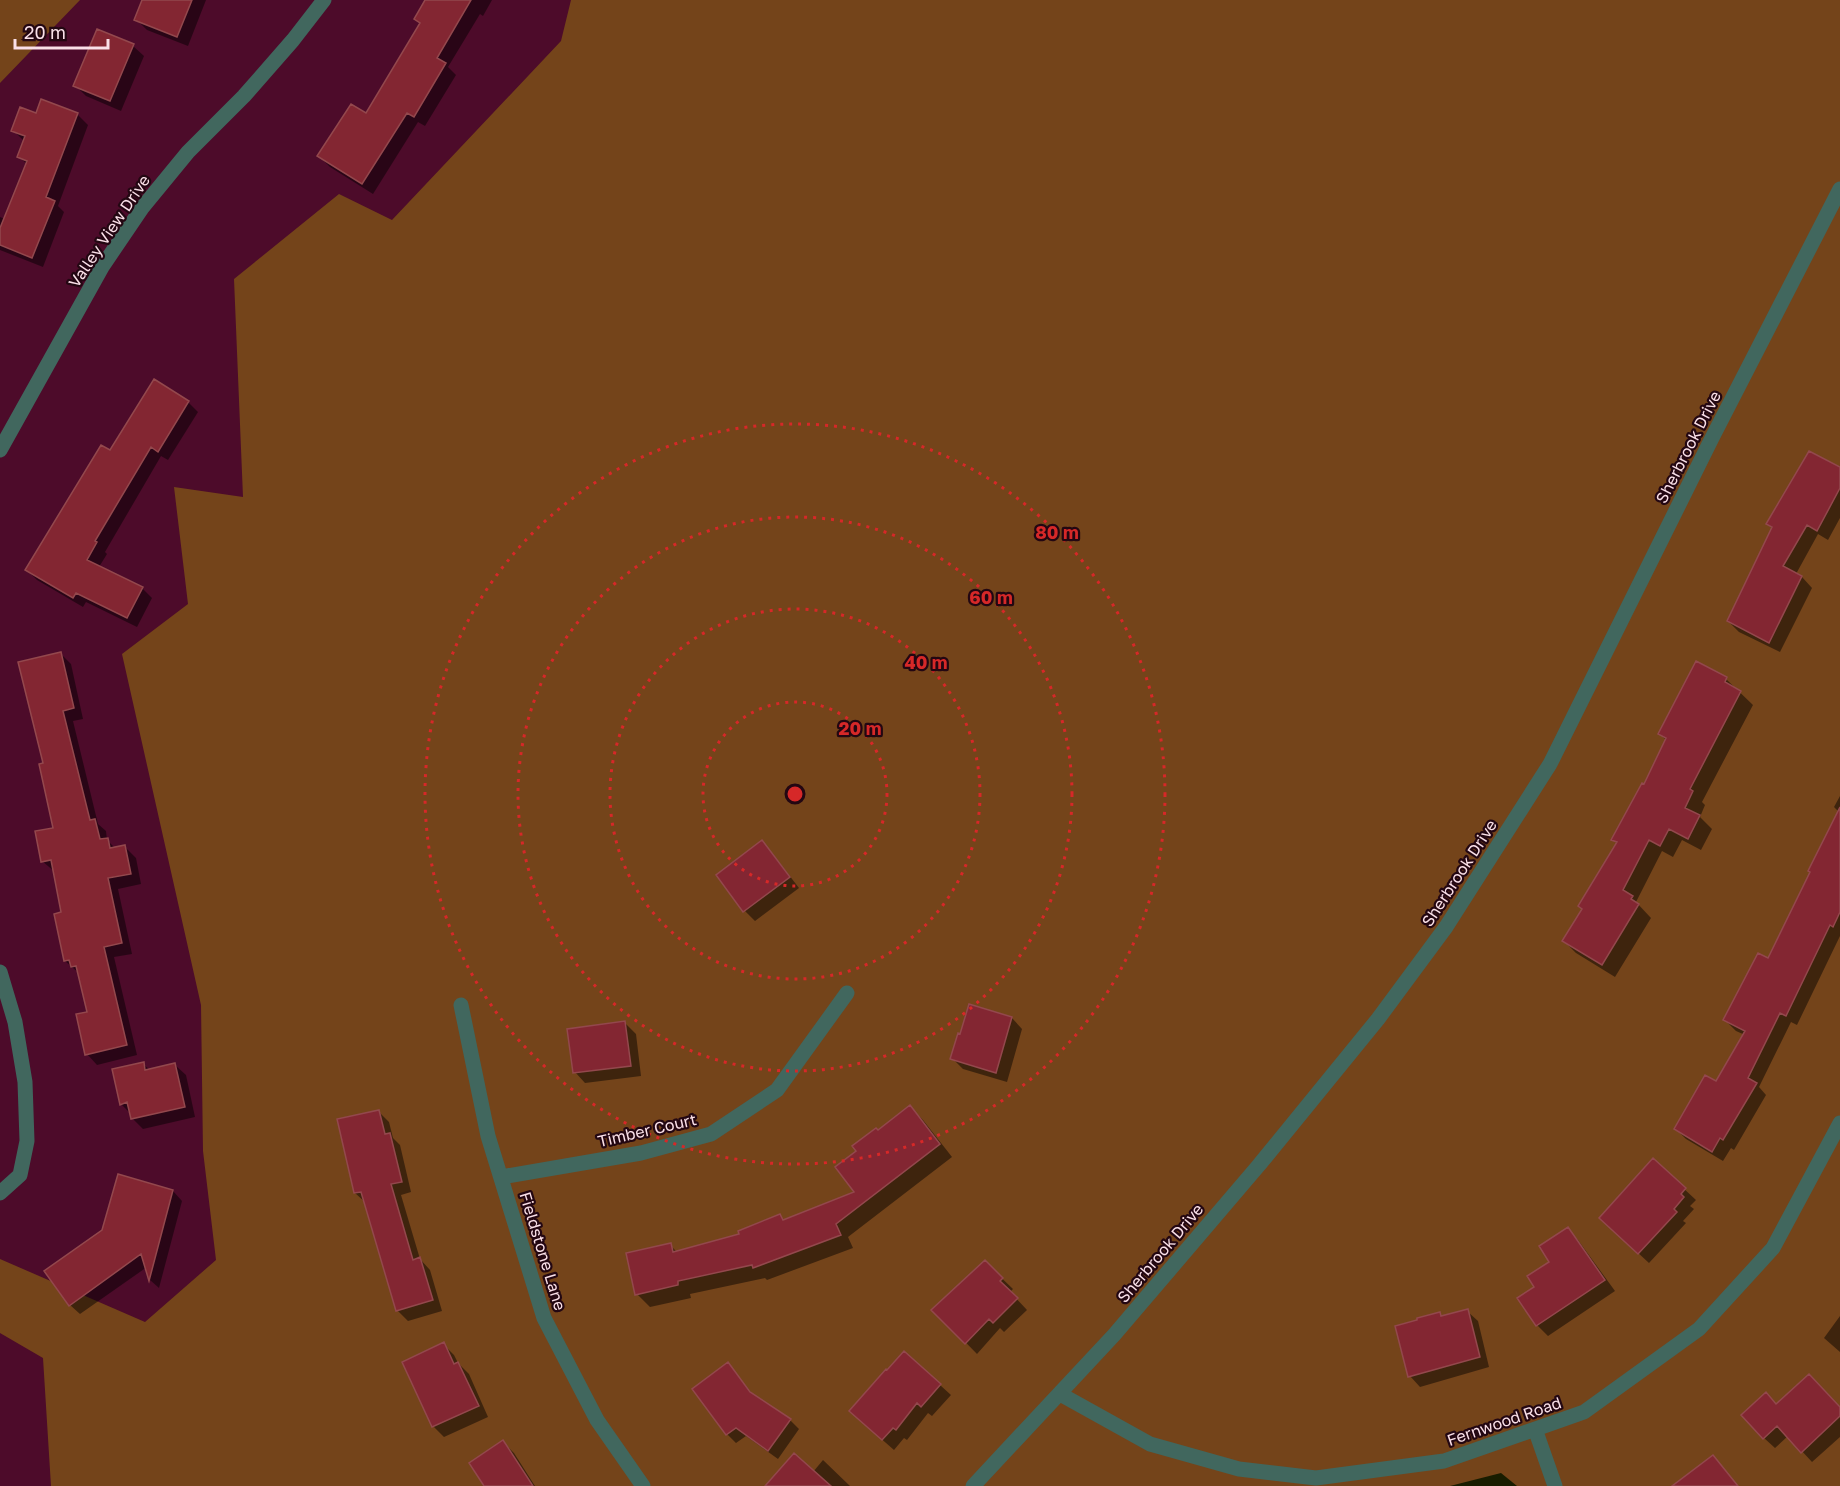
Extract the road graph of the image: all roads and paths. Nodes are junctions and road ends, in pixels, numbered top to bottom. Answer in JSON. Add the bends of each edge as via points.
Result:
{"nodes":[{"id":1,"x":324,"y":0,"type":"edge"},
{"id":2,"x":1840,"y":189,"type":"edge"},
{"id":3,"x":0,"y":450,"type":"edge"},
{"id":4,"x":0,"y":972,"type":"edge"},
{"id":5,"x":847,"y":993,"type":"dead end"},
{"id":6,"x":462,"y":1005,"type":"dead end"},
{"id":7,"x":1840,"y":1123,"type":"edge"},
{"id":8,"x":501,"y":1177,"type":"junction"},
{"id":9,"x":0,"y":1193,"type":"edge"},
{"id":10,"x":1060,"y":1394,"type":"junction"},
{"id":11,"x":1535,"y":1429,"type":"junction"},
{"id":12,"x":643,"y":1486,"type":"edge"},
{"id":13,"x":973,"y":1486,"type":"edge"},
{"id":14,"x":1555,"y":1486,"type":"edge"}],
"edges":[{"from":1,"to":3,"type":"street","name":"Valley View Drive","via":[[244,96],[188,152],[142,208],[102,267]]},
{"from":2,"to":10,"type":"street","name":"Sherbrook Drive","via":[[1550,764],[1446,927],[1378,1019],[1259,1165]]},
{"from":4,"to":9,"type":"street","via":[[15,1022],[25,1082],[27,1141],[20,1175]]},
{"from":5,"to":8,"type":"street","name":"Timber Court","via":[[777,1090],[711,1134],[641,1153]]},
{"from":6,"to":8,"type":"street","name":"Fieldstone Lane","via":[[488,1136]]},
{"from":7,"to":11,"type":"street","name":"Fernwood Road","via":[[1773,1248],[1698,1329],[1584,1412]]},
{"from":8,"to":12,"type":"street","name":"Fieldstone Lane","via":[[544,1318],[597,1420]]},
{"from":10,"to":11,"type":"street","name":"Fernwood Road","via":[[1149,1444],[1239,1470],[1316,1478],[1444,1461]]},
{"from":10,"to":13,"type":"street","name":"Sherbrook Drive"},
{"from":11,"to":14,"type":"street"}]}
